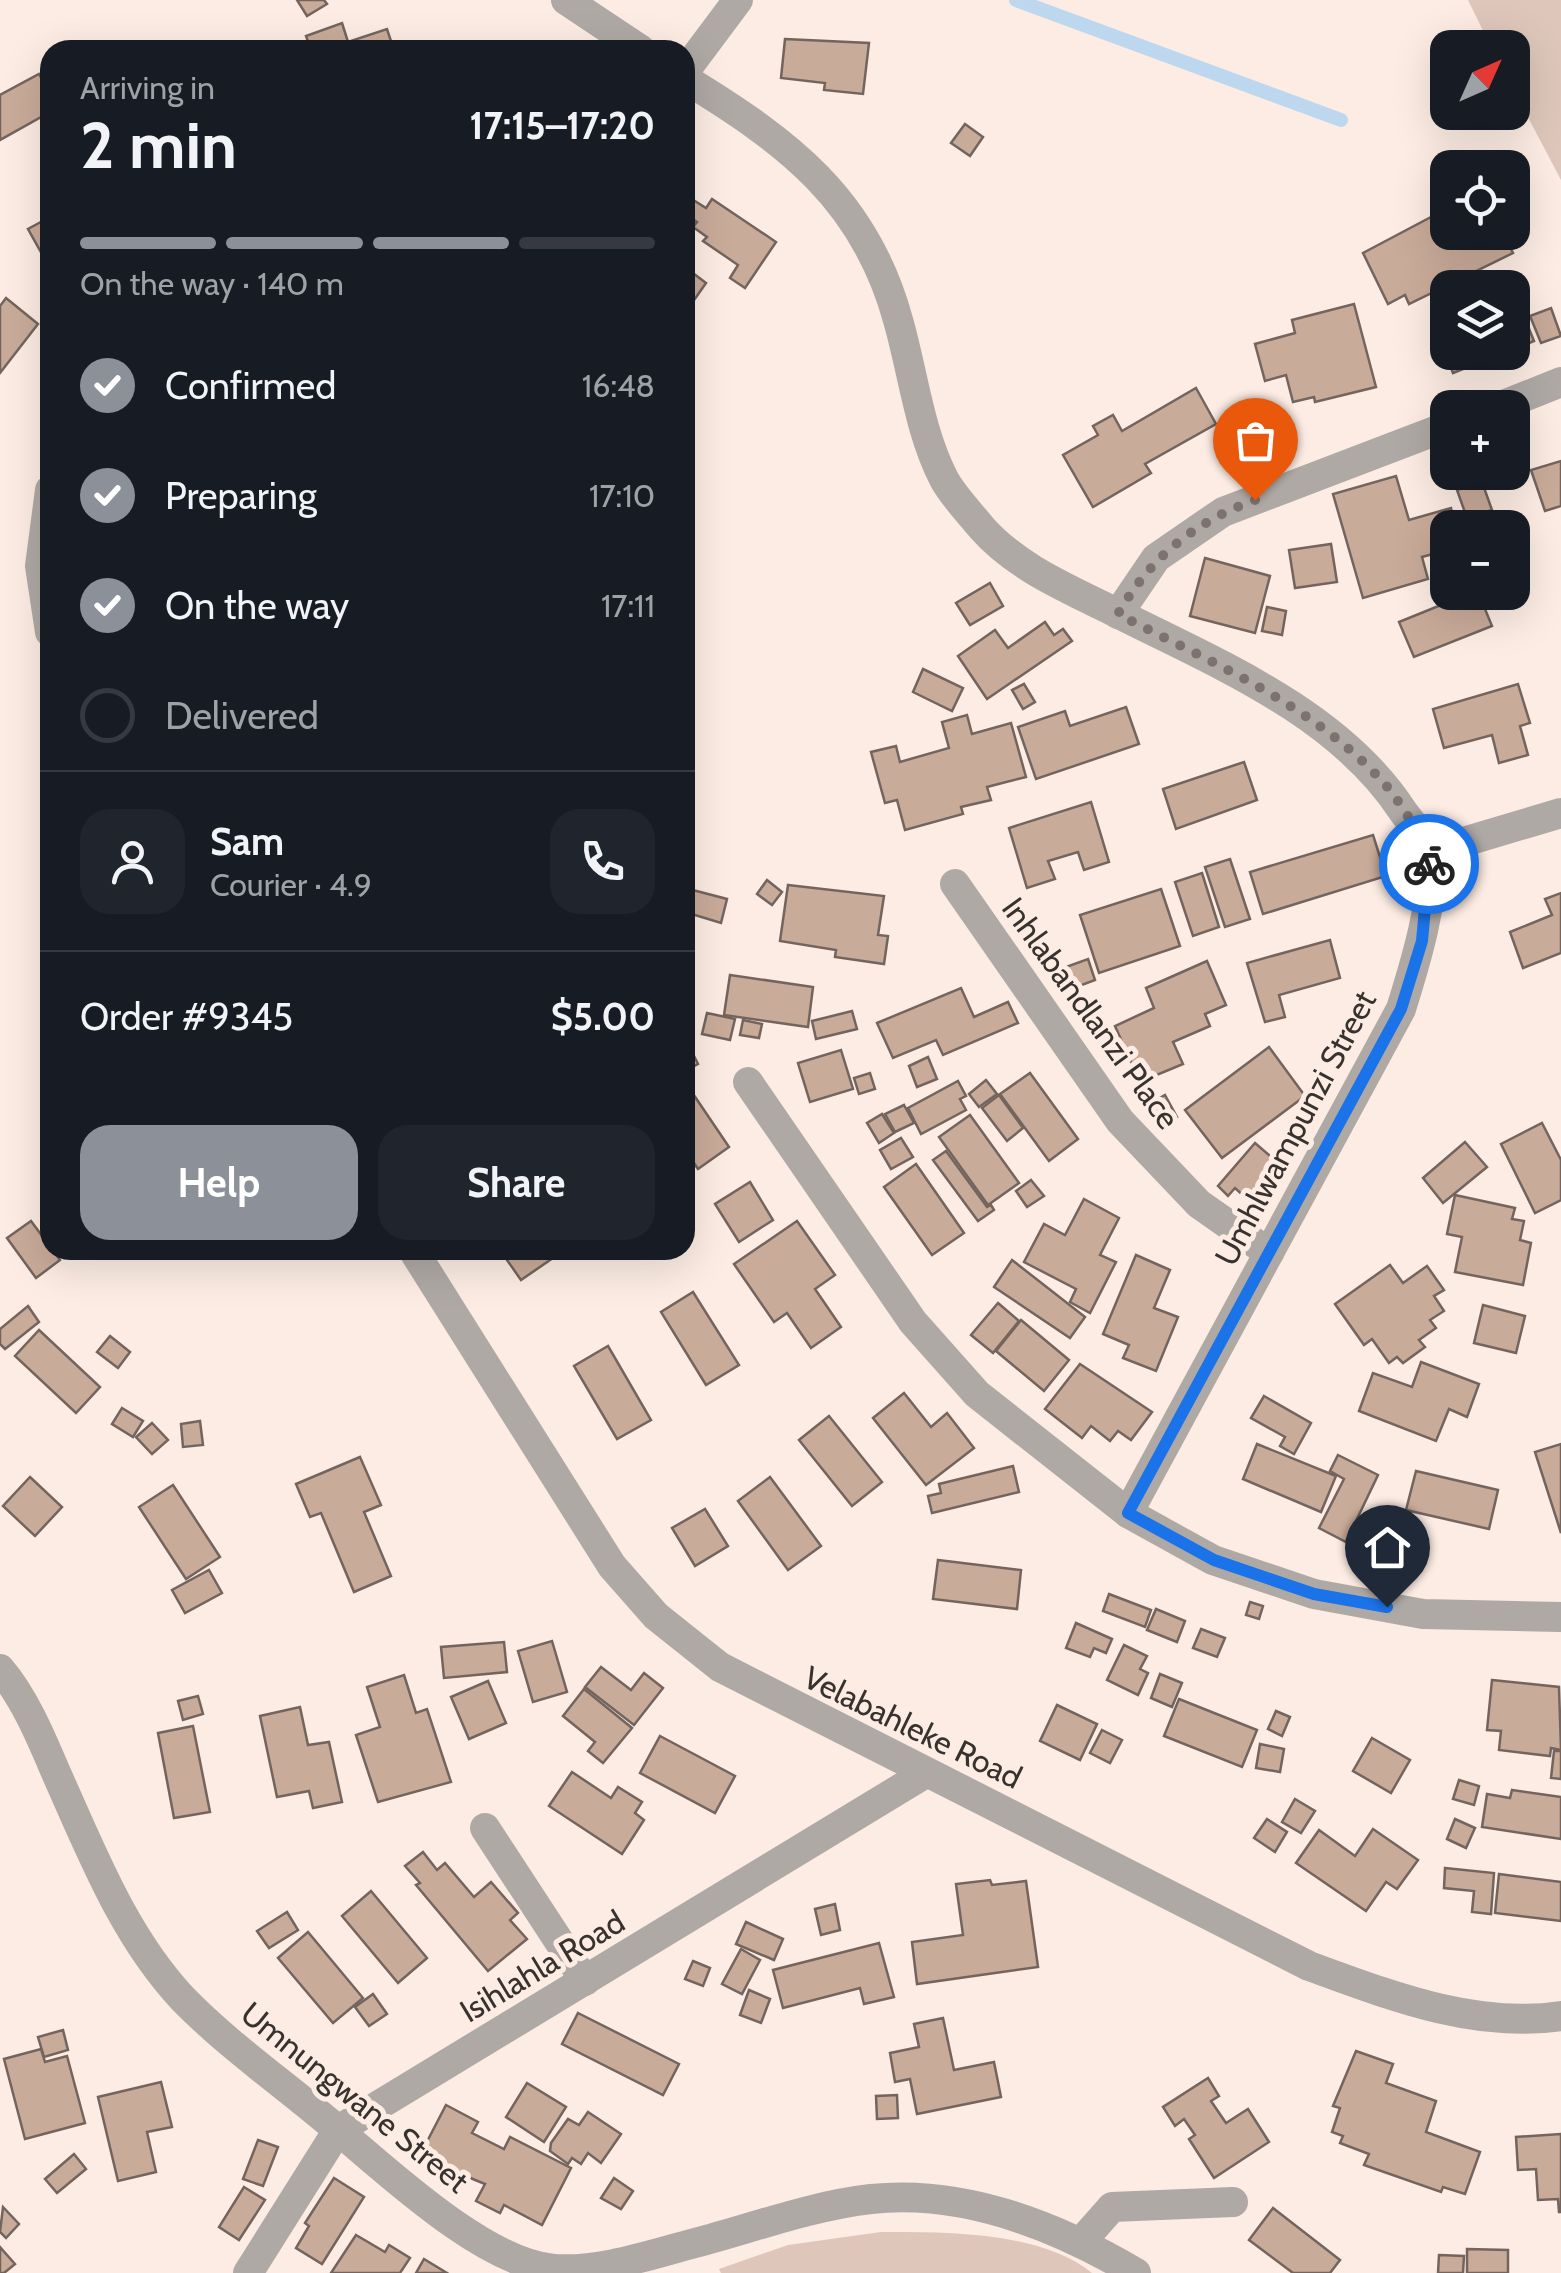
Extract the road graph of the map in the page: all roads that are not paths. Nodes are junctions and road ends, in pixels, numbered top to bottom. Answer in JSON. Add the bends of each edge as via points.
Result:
{"nodes":[{"id":1,"x":566,"y":0,"type":"edge"},
{"id":2,"x":738,"y":0,"type":"edge"},
{"id":3,"x":626,"y":40,"type":"edge"},
{"id":4,"x":695,"y":58,"type":"edge"},
{"id":5,"x":695,"y":85,"type":"edge"},
{"id":6,"x":1561,"y":382,"type":"edge"},
{"id":7,"x":1530,"y":394,"type":"edge"},
{"id":8,"x":1430,"y":433,"type":"edge"},
{"id":9,"x":1118,"y":614,"type":"junction"},
{"id":10,"x":1561,"y":813,"type":"edge"},
{"id":11,"x":1430,"y":852,"type":"junction"},
{"id":12,"x":956,"y":884,"type":"dead end"},
{"id":13,"x":748,"y":1082,"type":"dead end"},
{"id":14,"x":1269,"y":1253,"type":"junction"},
{"id":15,"x":419,"y":1260,"type":"edge"},
{"id":16,"x":1128,"y":1513,"type":"junction"},
{"id":17,"x":1561,"y":1617,"type":"edge"},
{"id":18,"x":0,"y":1669,"type":"edge"},
{"id":19,"x":926,"y":1773,"type":"junction"},
{"id":20,"x":485,"y":1828,"type":"dead end"},
{"id":21,"x":585,"y":1981,"type":"junction"},
{"id":22,"x":1561,"y":2016,"type":"edge"},
{"id":23,"x":338,"y":2130,"type":"junction"},
{"id":24,"x":1233,"y":2202,"type":"dead end"},
{"id":25,"x":1082,"y":2241,"type":"junction"},
{"id":26,"x":549,"y":2271,"type":"edge"},
{"id":27,"x":248,"y":2273,"type":"edge"},
{"id":28,"x":1136,"y":2273,"type":"edge"}],
"edges":[{"from":1,"to":3,"type":"street"},
{"from":2,"to":4,"type":"street"},
{"from":5,"to":9,"type":"street","via":[[802,160],[843,202],[872,249],[898,318],[944,480],[984,530],[1034,572]]},
{"from":6,"to":7,"type":"street"},
{"from":8,"to":9,"type":"street","via":[[1223,512],[1156,558]]},
{"from":9,"to":11,"type":"street","via":[[1286,702],[1341,741],[1385,784]]},
{"from":10,"to":11,"type":"street"},
{"from":11,"to":14,"type":"street","name":"Umhlwampunzi Street","via":[[1422,941],[1401,1009]]},
{"from":12,"to":14,"type":"street","name":"Inhlabandlanzi Place","via":[[1120,1121],[1200,1204]]},
{"from":13,"to":16,"type":"street","via":[[914,1322],[964,1380],[1051,1457]]},
{"from":14,"to":16,"type":"street","name":"Umhlwampunzi Street"},
{"from":15,"to":19,"type":"street","name":"Velabahleke Road","via":[[612,1566],[656,1616],[720,1667]]},
{"from":16,"to":17,"type":"street","via":[[1214,1560],[1314,1594],[1423,1614]]},
{"from":18,"to":23,"type":"street","name":"Umnungwane Street","via":[[44,1744],[133,1933],[182,1997]]},
{"from":19,"to":21,"type":"street","name":"Isihlahla Road"},
{"from":19,"to":22,"type":"street","name":"Velabahleke Road","via":[[1309,1966],[1468,2015]]},
{"from":20,"to":21,"type":"street"},
{"from":21,"to":23,"type":"street","name":"Isihlahla Road"},
{"from":23,"to":26,"type":"street","name":"Umnungwane Street","via":[[447,2220]]},
{"from":23,"to":27,"type":"street","name":"Isihlahla Road"},
{"from":24,"to":25,"type":"street","via":[[1112,2206]]},
{"from":25,"to":26,"type":"street","name":"Umnungwane Street","via":[[1009,2214],[941,2201],[873,2199],[807,2210],[641,2257]]},
{"from":25,"to":28,"type":"street","name":"Umnungwane Street"}]}
